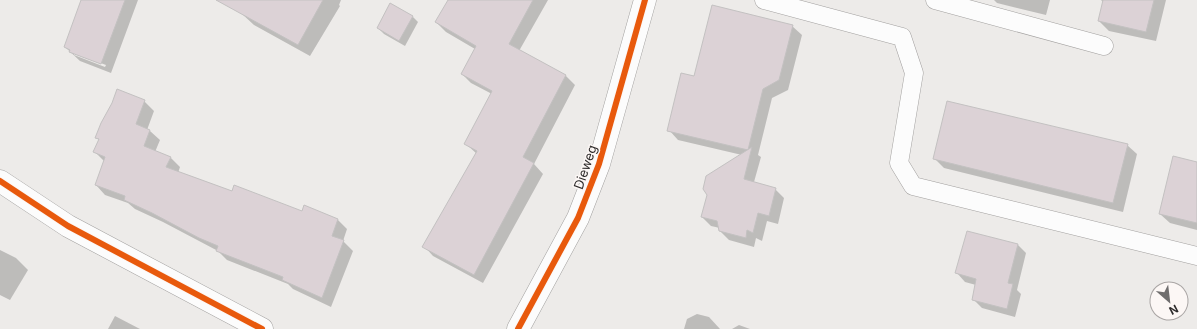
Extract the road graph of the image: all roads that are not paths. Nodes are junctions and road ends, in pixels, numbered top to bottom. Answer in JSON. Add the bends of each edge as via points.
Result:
{"nodes":[{"id":1,"x":645,"y":0,"type":"edge"},
{"id":2,"x":764,"y":0,"type":"edge"},
{"id":3,"x":935,"y":0,"type":"edge"},
{"id":4,"x":1104,"y":46,"type":"dead end"},
{"id":5,"x":0,"y":181,"type":"edge"},
{"id":6,"x":1197,"y":256,"type":"edge"},
{"id":7,"x":262,"y":329,"type":"edge"},
{"id":8,"x":518,"y":329,"type":"edge"}],
"edges":[{"from":1,"to":8,"type":"street","name":"Dieweg","via":[[599,164],[578,218]]},
{"from":2,"to":6,"type":"lane","via":[[902,37],[914,73],[899,163],[913,186]]},
{"from":3,"to":4,"type":"lane"},
{"from":5,"to":7,"type":"street","via":[[68,226]]}]}
